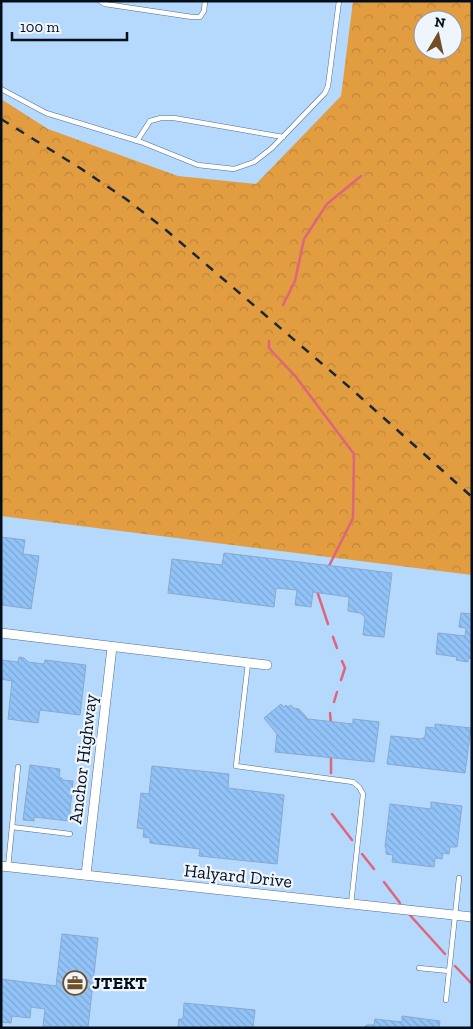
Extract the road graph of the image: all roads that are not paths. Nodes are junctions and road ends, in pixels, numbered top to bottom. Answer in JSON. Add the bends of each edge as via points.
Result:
{"nodes":[{"id":1,"x":100,"y":1,"type":"edge"},
{"id":2,"x":205,"y":1,"type":"edge"},
{"id":3,"x":339,"y":1,"type":"edge"},
{"id":4,"x":1,"y":89,"type":"edge"},
{"id":5,"x":282,"y":138,"type":"junction"},
{"id":6,"x":137,"y":141,"type":"junction"},
{"id":7,"x":1,"y":633,"type":"edge"},
{"id":8,"x":112,"y":646,"type":"junction"},
{"id":9,"x":248,"y":662,"type":"junction"},
{"id":10,"x":267,"y":664,"type":"dead end"},
{"id":11,"x":18,"y":767,"type":"dead end"},
{"id":12,"x":12,"y":827,"type":"junction"},
{"id":13,"x":70,"y":834,"type":"dead end"},
{"id":14,"x":5,"y":866,"type":"edge"},
{"id":15,"x":86,"y":875,"type":"junction"},
{"id":16,"x":459,"y":878,"type":"dead end"},
{"id":17,"x":351,"y":904,"type":"junction"},
{"id":18,"x":455,"y":916,"type":"junction"},
{"id":19,"x":472,"y":917,"type":"edge"},
{"id":20,"x":419,"y":968,"type":"dead end"},
{"id":21,"x":449,"y":971,"type":"junction"},
{"id":22,"x":446,"y":1000,"type":"dead end"}],
"edges":[{"from":1,"to":2,"type":"lane","via":[[200,17]]},
{"from":3,"to":5,"type":"lane","via":[[328,86]]},
{"from":4,"to":6,"type":"lane","via":[[46,113]]},
{"from":5,"to":6,"type":"lane","via":[[161,118],[150,121]]},
{"from":5,"to":6,"type":"lane","via":[[254,162],[234,169],[198,165]]},
{"from":7,"to":8,"type":"street"},
{"from":8,"to":9,"type":"street"},
{"from":8,"to":15,"type":"street","name":"Anchor Highway"},
{"from":9,"to":10,"type":"street"},
{"from":9,"to":17,"type":"lane","via":[[236,766],[353,782],[363,794]]},
{"from":11,"to":12,"type":"lane"},
{"from":12,"to":13,"type":"lane"},
{"from":12,"to":14,"type":"lane"},
{"from":14,"to":15,"type":"street","name":"Halyard Drive"},
{"from":15,"to":17,"type":"street","name":"Halyard Drive"},
{"from":16,"to":18,"type":"lane"},
{"from":17,"to":18,"type":"street","name":"Halyard Drive"},
{"from":18,"to":19,"type":"street","name":"Halyard Drive"},
{"from":18,"to":21,"type":"lane"},
{"from":20,"to":21,"type":"lane"},
{"from":21,"to":22,"type":"lane"}]}
